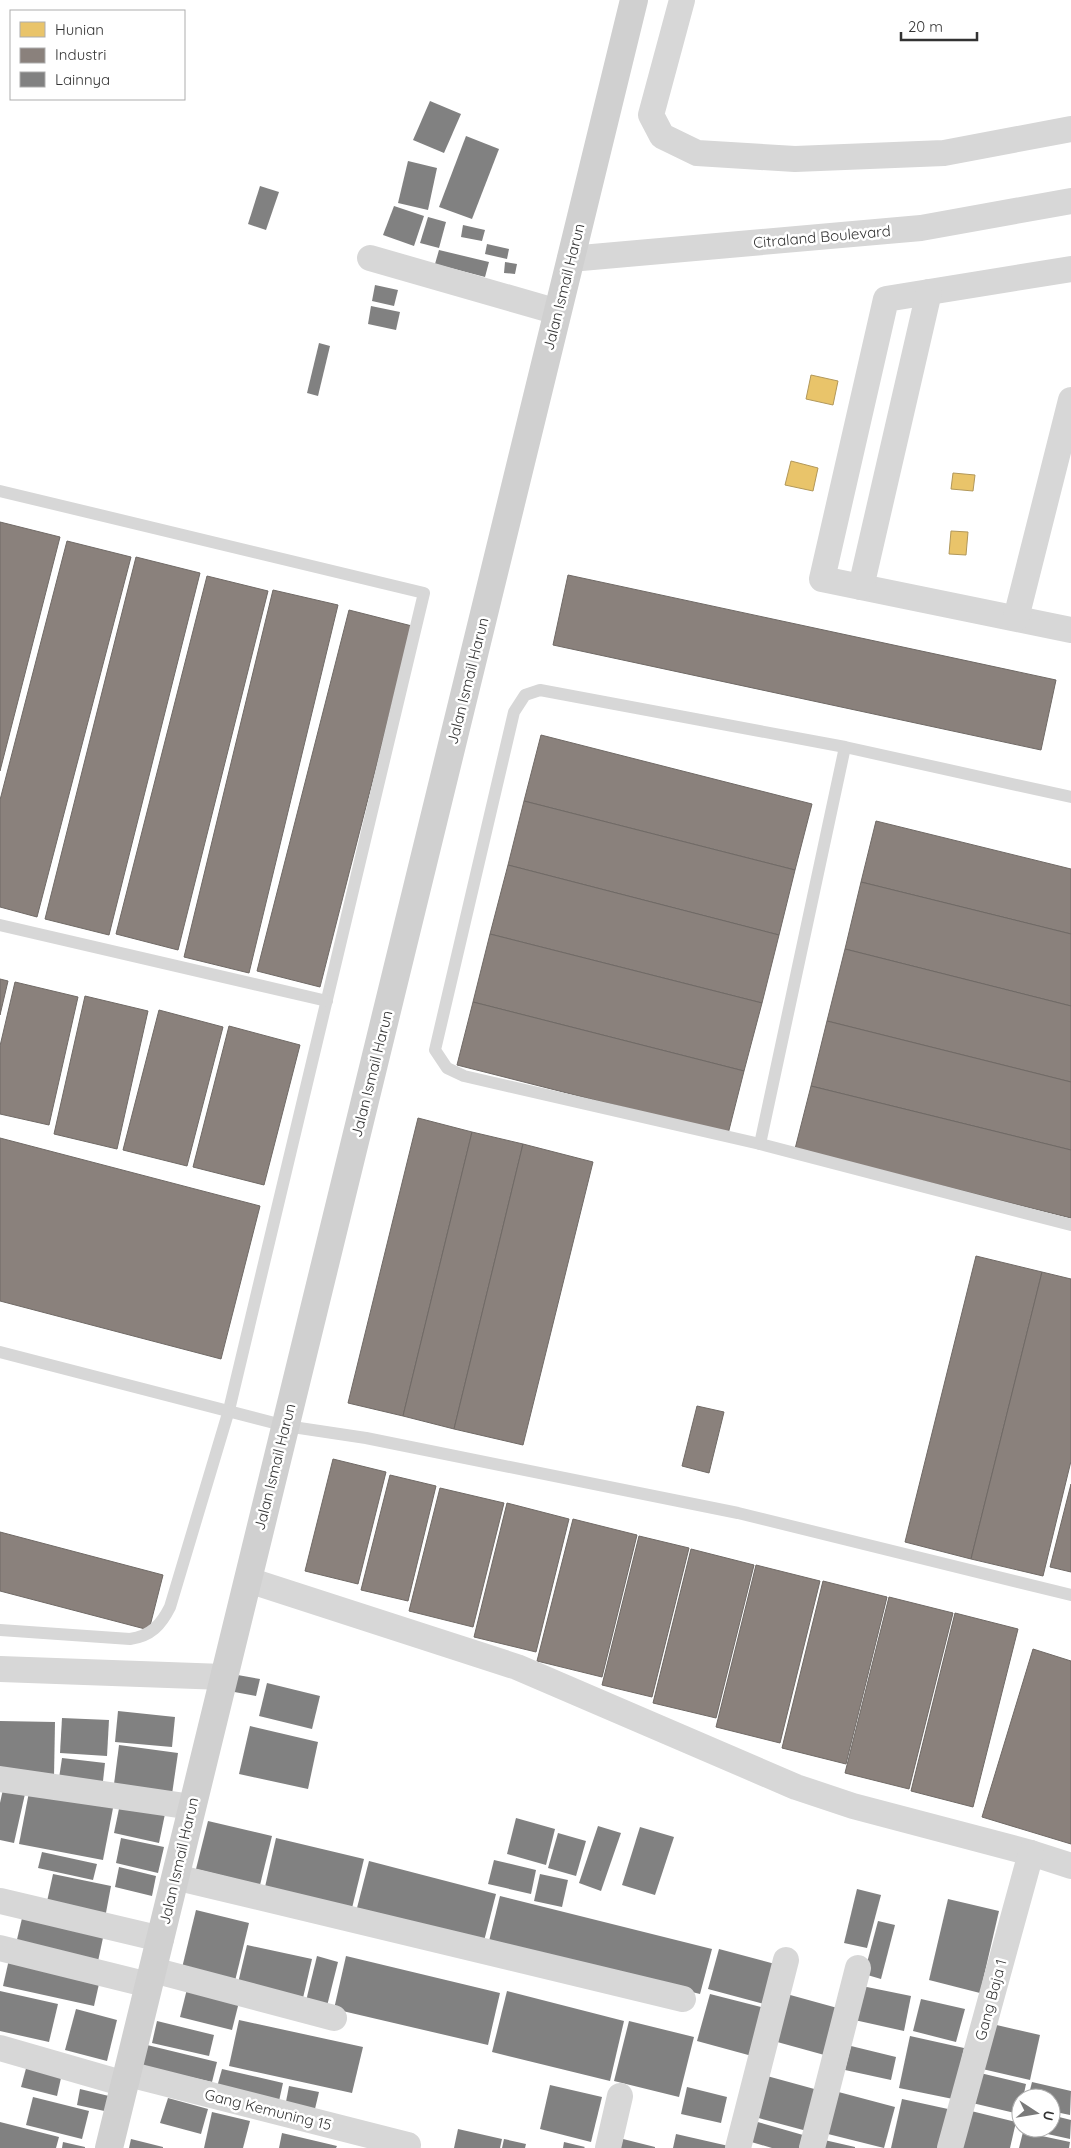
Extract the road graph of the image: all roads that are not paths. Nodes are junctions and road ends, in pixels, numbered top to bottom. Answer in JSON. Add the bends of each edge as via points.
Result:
{"nodes":[{"id":1,"x":634,"y":0,"type":"edge"},
{"id":2,"x":682,"y":0,"type":"edge"},
{"id":3,"x":1071,"y":129,"type":"edge"},
{"id":4,"x":1071,"y":201,"type":"edge"},
{"id":5,"x":370,"y":258,"type":"dead end"},
{"id":6,"x":570,"y":259,"type":"junction"},
{"id":7,"x":1071,"y":269,"type":"edge"},
{"id":8,"x":929,"y":292,"type":"junction"},
{"id":9,"x":558,"y":312,"type":"junction"},
{"id":10,"x":1071,"y":400,"type":"edge"},
{"id":11,"x":0,"y":492,"type":"edge"},
{"id":12,"x":861,"y":587,"type":"junction"},
{"id":13,"x":1016,"y":618,"type":"junction"},
{"id":14,"x":1071,"y":630,"type":"edge"},
{"id":15,"x":845,"y":747,"type":"junction"},
{"id":16,"x":1071,"y":797,"type":"edge"},
{"id":17,"x":0,"y":925,"type":"edge"},
{"id":18,"x":326,"y":1001,"type":"junction"},
{"id":19,"x":760,"y":1144,"type":"junction"},
{"id":20,"x":1071,"y":1225,"type":"edge"},
{"id":21,"x":0,"y":1352,"type":"edge"},
{"id":22,"x":229,"y":1410,"type":"junction"},
{"id":23,"x":286,"y":1426,"type":"junction"},
{"id":24,"x":248,"y":1580,"type":"junction"},
{"id":25,"x":1071,"y":1595,"type":"edge"},
{"id":26,"x":0,"y":1630,"type":"edge"},
{"id":27,"x":0,"y":1669,"type":"edge"},
{"id":28,"x":224,"y":1677,"type":"junction"},
{"id":29,"x":0,"y":1779,"type":"edge"},
{"id":30,"x":192,"y":1806,"type":"junction"},
{"id":31,"x":1031,"y":1853,"type":"junction"},
{"id":32,"x":1071,"y":1866,"type":"edge"},
{"id":33,"x":176,"y":1877,"type":"junction"},
{"id":34,"x":0,"y":1901,"type":"edge"},
{"id":35,"x":161,"y":1939,"type":"junction"},
{"id":36,"x":0,"y":1948,"type":"edge"},
{"id":37,"x":786,"y":1960,"type":"dead end"},
{"id":38,"x":858,"y":1968,"type":"dead end"},
{"id":39,"x":151,"y":1977,"type":"junction"},
{"id":40,"x":683,"y":1999,"type":"dead end"},
{"id":41,"x":334,"y":2018,"type":"dead end"},
{"id":42,"x":0,"y":2048,"type":"edge"},
{"id":43,"x":126,"y":2079,"type":"junction"},
{"id":44,"x":620,"y":2096,"type":"dead end"},
{"id":45,"x":408,"y":2145,"type":"dead end"},
{"id":46,"x":109,"y":2148,"type":"edge"},
{"id":47,"x":608,"y":2148,"type":"edge"},
{"id":48,"x":738,"y":2148,"type":"edge"},
{"id":49,"x":812,"y":2148,"type":"edge"},
{"id":50,"x":950,"y":2148,"type":"edge"}],
"edges":[{"from":1,"to":6,"type":"street","name":"Jalan Ismail Harun"},
{"from":2,"to":3,"type":"street","via":[[651,116],[662,136],[697,153],[795,159],[944,153]]},
{"from":4,"to":6,"type":"street","name":"Citraland Boulevard","via":[[921,228]]},
{"from":5,"to":9,"type":"street"},
{"from":6,"to":9,"type":"street","name":"Jalan Ismail Harun"},
{"from":7,"to":8,"type":"street"},
{"from":8,"to":12,"type":"street"},
{"from":8,"to":12,"type":"street","via":[[886,299],[822,579]]},
{"from":9,"to":23,"type":"street","name":"Jalan Ismail Harun"},
{"from":10,"to":13,"type":"street"},
{"from":11,"to":18,"type":"lane","via":[[424,594]]},
{"from":12,"to":13,"type":"street"},
{"from":13,"to":14,"type":"street"},
{"from":15,"to":16,"type":"lane"},
{"from":15,"to":19,"type":"lane"},
{"from":15,"to":19,"type":"lane","via":[[540,690],[525,695],[514,712],[435,1050],[447,1068],[464,1076]]},
{"from":17,"to":18,"type":"lane"},
{"from":18,"to":22,"type":"lane"},
{"from":19,"to":20,"type":"lane"},
{"from":21,"to":22,"type":"lane"},
{"from":22,"to":23,"type":"lane"},
{"from":22,"to":26,"type":"lane","via":[[170,1607],[152,1632],[130,1639]]},
{"from":23,"to":24,"type":"street","name":"Jalan Ismail Harun"},
{"from":23,"to":25,"type":"lane","via":[[366,1438],[738,1513]]},
{"from":24,"to":28,"type":"street","name":"Jalan Ismail Harun"},
{"from":24,"to":31,"type":"street","via":[[517,1667],[796,1787],[853,1806]]},
{"from":27,"to":28,"type":"street"},
{"from":28,"to":30,"type":"street","name":"Jalan Ismail Harun"},
{"from":29,"to":30,"type":"street"},
{"from":30,"to":33,"type":"street","name":"Jalan Ismail Harun"},
{"from":31,"to":32,"type":"street"},
{"from":31,"to":50,"type":"street","name":"Gang Baja 1"},
{"from":33,"to":35,"type":"street","name":"Jalan Ismail Harun"},
{"from":33,"to":40,"type":"street"},
{"from":34,"to":35,"type":"street"},
{"from":35,"to":39,"type":"street","name":"Jalan Ismail Harun"},
{"from":36,"to":39,"type":"street"},
{"from":37,"to":48,"type":"street"},
{"from":38,"to":49,"type":"street"},
{"from":39,"to":41,"type":"street"},
{"from":39,"to":43,"type":"street","name":"Jalan Ismail Harun"},
{"from":42,"to":43,"type":"street","name":"Gang Kemuning 15"},
{"from":43,"to":45,"type":"street","name":"Gang Kemuning 15"},
{"from":43,"to":46,"type":"street","name":"Jalan Ismail Harun"},
{"from":44,"to":47,"type":"street"}]}
